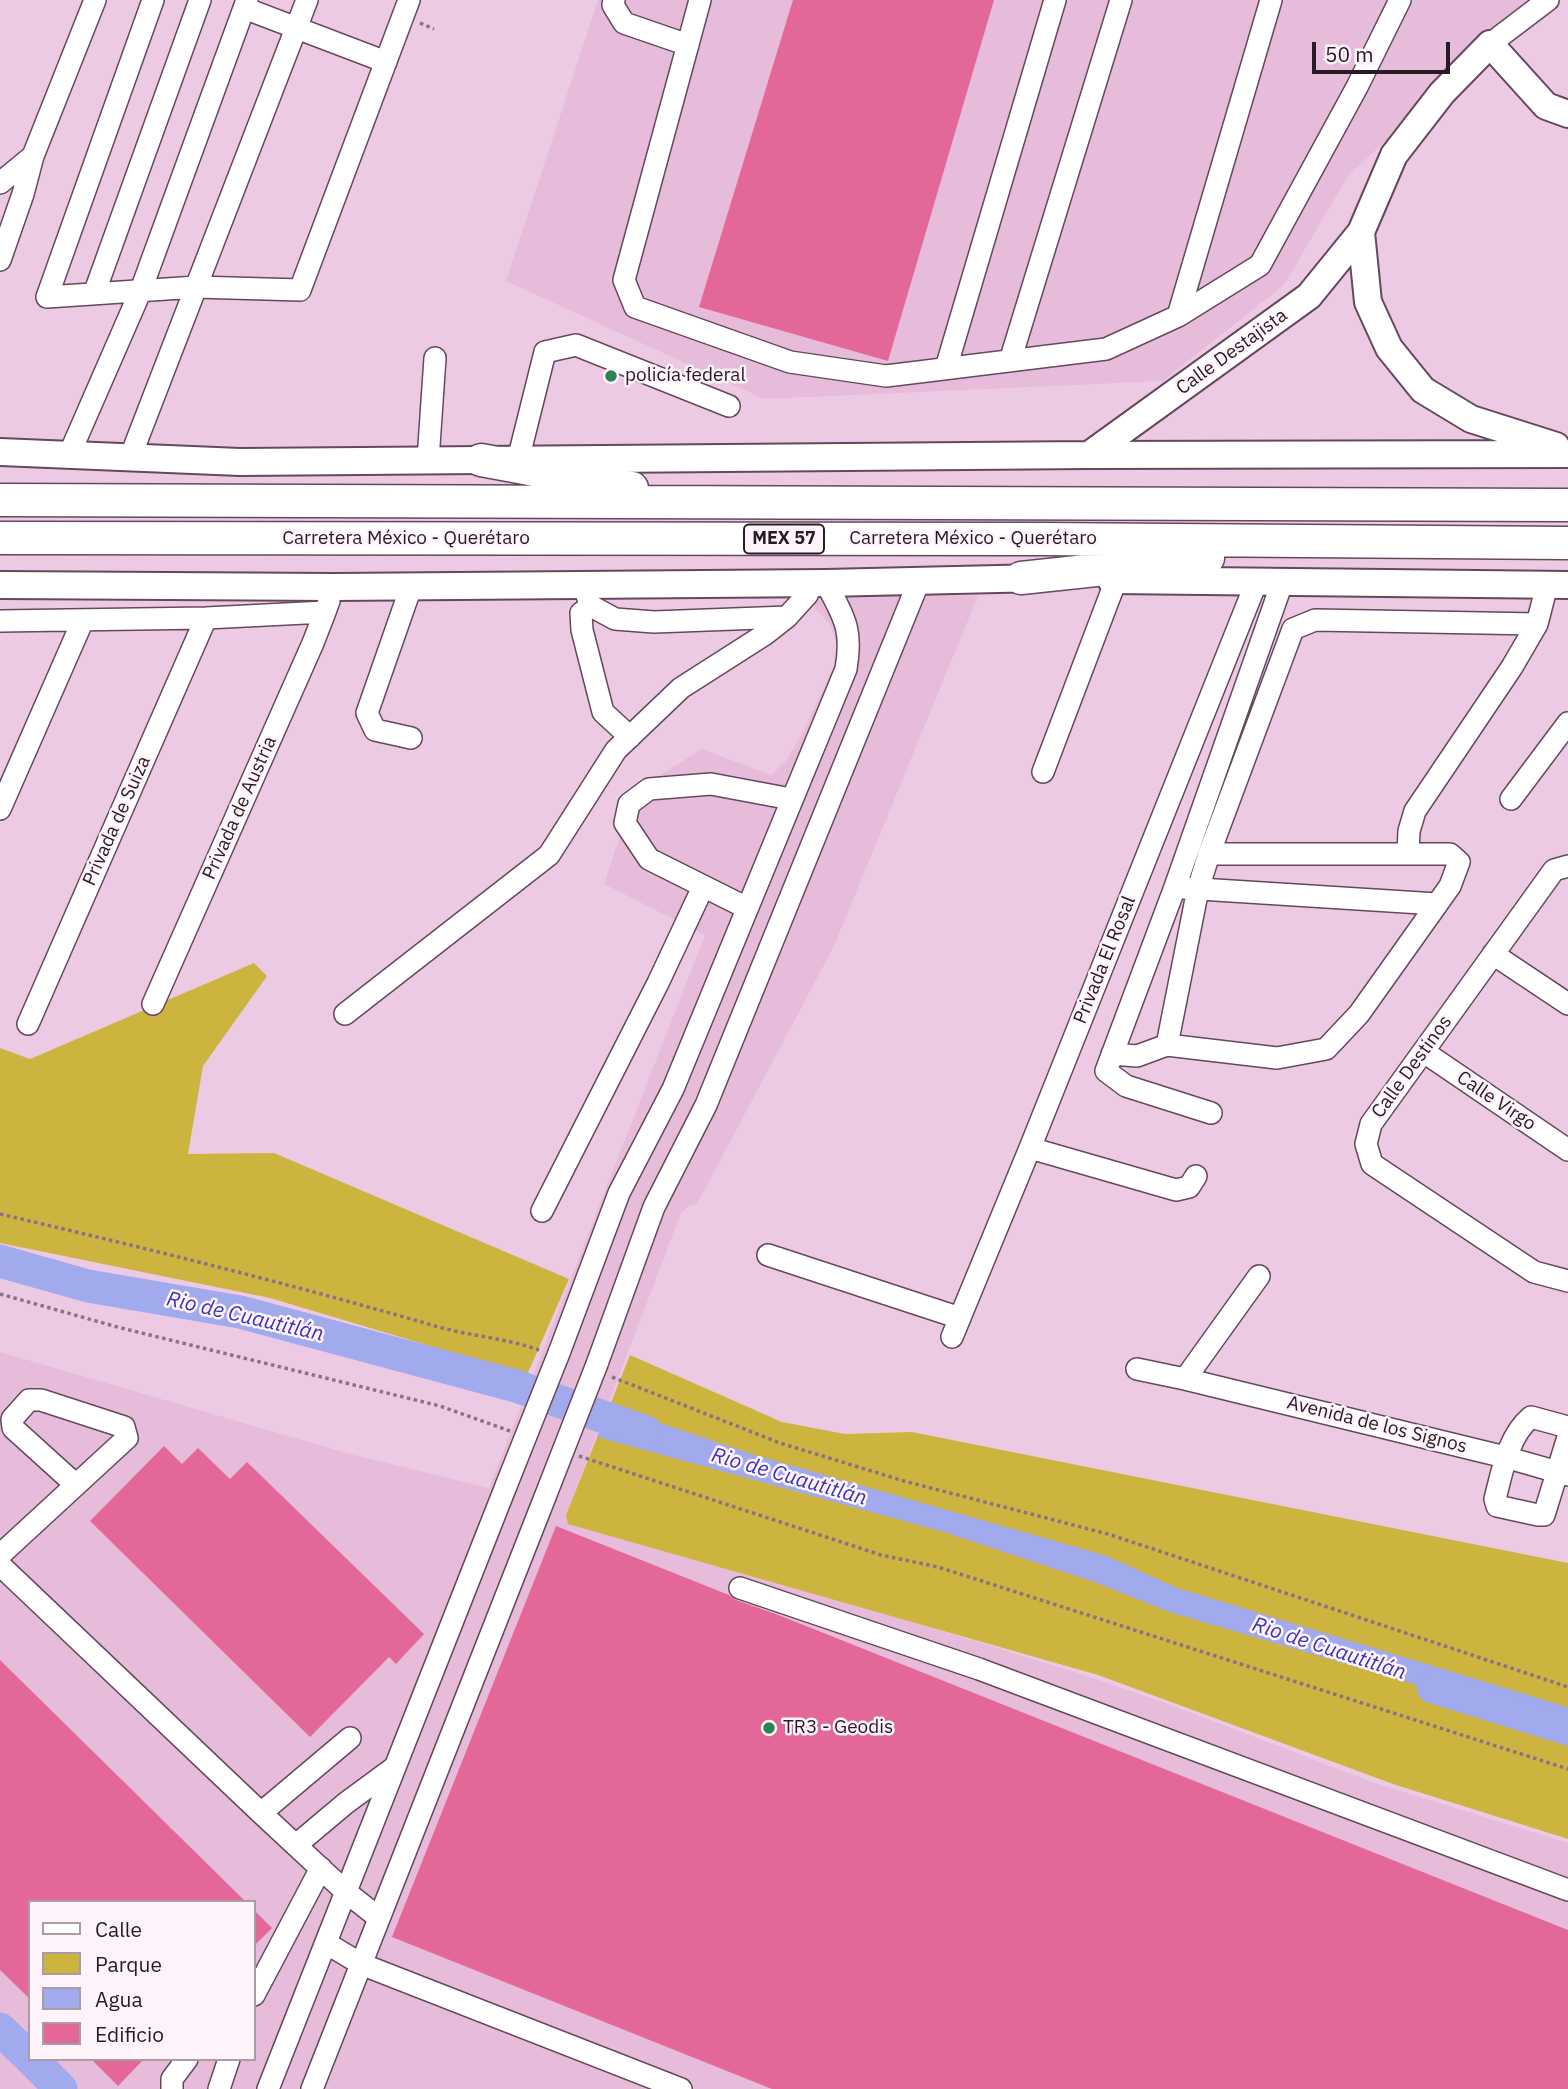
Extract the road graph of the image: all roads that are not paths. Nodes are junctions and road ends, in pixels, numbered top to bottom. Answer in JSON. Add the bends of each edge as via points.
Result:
{"nodes":[{"id":1,"x":95,"y":0,"type":"edge"},
{"id":2,"x":153,"y":0,"type":"edge"},
{"id":3,"x":200,"y":0,"type":"edge"},
{"id":4,"x":307,"y":0,"type":"edge"},
{"id":5,"x":410,"y":0,"type":"edge"},
{"id":6,"x":614,"y":0,"type":"edge"},
{"id":7,"x":700,"y":0,"type":"edge"},
{"id":8,"x":1055,"y":0,"type":"edge"},
{"id":9,"x":1121,"y":0,"type":"edge"},
{"id":10,"x":1271,"y":0,"type":"edge"},
{"id":11,"x":1400,"y":0,"type":"edge"},
{"id":12,"x":1548,"y":0,"type":"edge"},
{"id":13,"x":245,"y":4,"type":"edge"},
{"id":14,"x":295,"y":28,"type":"junction"},
{"id":15,"x":1490,"y":44,"type":"junction"},
{"id":16,"x":688,"y":45,"type":"junction"},
{"id":17,"x":386,"y":62,"type":"junction"},
{"id":18,"x":1568,"y":114,"type":"edge"},
{"id":19,"x":33,"y":156,"type":"junction"},
{"id":20,"x":0,"y":183,"type":"edge"},
{"id":21,"x":9,"y":218,"type":"edge"},
{"id":22,"x":1361,"y":232,"type":"junction"},
{"id":23,"x":1,"y":255,"type":"edge"},
{"id":24,"x":196,"y":287,"type":"junction"},
{"id":25,"x":141,"y":290,"type":"junction"},
{"id":26,"x":94,"y":293,"type":"junction"},
{"id":27,"x":1178,"y":316,"type":"junction"},
{"id":28,"x":435,"y":358,"type":"dead end"},
{"id":29,"x":1010,"y":360,"type":"junction"},
{"id":30,"x":946,"y":368,"type":"junction"},
{"id":31,"x":729,"y":407,"type":"dead end"},
{"id":32,"x":0,"y":452,"type":"edge"},
{"id":33,"x":1568,"y":452,"type":"edge"},
{"id":34,"x":69,"y":455,"type":"junction"},
{"id":35,"x":1089,"y":455,"type":"junction"},
{"id":36,"x":130,"y":458,"type":"junction"},
{"id":37,"x":428,"y":460,"type":"junction"},
{"id":38,"x":481,"y":460,"type":"junction"},
{"id":39,"x":518,"y":460,"type":"junction"},
{"id":40,"x":0,"y":500,"type":"edge"},
{"id":41,"x":695,"y":502,"type":"junction"},
{"id":42,"x":1568,"y":505,"type":"edge"},
{"id":43,"x":0,"y":538,"type":"edge"},
{"id":44,"x":1360,"y":542,"type":"junction"},
{"id":45,"x":1568,"y":542,"type":"edge"},
{"id":46,"x":1021,"y":578,"type":"junction"},
{"id":47,"x":1116,"y":580,"type":"junction"},
{"id":48,"x":919,"y":581,"type":"junction"},
{"id":49,"x":819,"y":583,"type":"junction"},
{"id":50,"x":1256,"y":583,"type":"junction"},
{"id":51,"x":1282,"y":583,"type":"junction"},
{"id":52,"x":0,"y":585,"type":"edge"},
{"id":53,"x":1558,"y":585,"type":"edge"},
{"id":54,"x":334,"y":587,"type":"junction"},
{"id":55,"x":411,"y":587,"type":"junction"},
{"id":56,"x":587,"y":596,"type":"junction"},
{"id":57,"x":325,"y":612,"type":"junction"},
{"id":58,"x":787,"y":617,"type":"junction"},
{"id":59,"x":206,"y":618,"type":"junction"},
{"id":60,"x":83,"y":620,"type":"junction"},
{"id":61,"x":0,"y":621,"type":"edge"},
{"id":62,"x":1537,"y":624,"type":"junction"},
{"id":63,"x":850,"y":647,"type":"junction"},
{"id":64,"x":887,"y":660,"type":"junction"},
{"id":65,"x":1568,"y":723,"type":"edge"},
{"id":66,"x":629,"y":737,"type":"junction"},
{"id":67,"x":411,"y":738,"type":"dead end"},
{"id":68,"x":1043,"y":772,"type":"dead end"},
{"id":69,"x":801,"y":775,"type":"junction"},
{"id":70,"x":835,"y":788,"type":"junction"},
{"id":71,"x":791,"y":799,"type":"junction"},
{"id":72,"x":1511,"y":799,"type":"dead end"},
{"id":73,"x":0,"y":809,"type":"edge"},
{"id":74,"x":777,"y":835,"type":"junction"},
{"id":75,"x":810,"y":848,"type":"junction"},
{"id":76,"x":1209,"y":854,"type":"junction"},
{"id":77,"x":1408,"y":854,"type":"junction"},
{"id":78,"x":1568,"y":866,"type":"edge"},
{"id":79,"x":703,"y":887,"type":"junction"},
{"id":80,"x":1175,"y":887,"type":"junction"},
{"id":81,"x":1198,"y":889,"type":"junction"},
{"id":82,"x":1437,"y":904,"type":"junction"},
{"id":83,"x":747,"y":908,"type":"junction"},
{"id":84,"x":1493,"y":954,"type":"junction"},
{"id":85,"x":153,"y":1003,"type":"dead end"},
{"id":86,"x":1568,"y":1004,"type":"edge"},
{"id":87,"x":345,"y":1014,"type":"dead end"},
{"id":88,"x":28,"y":1024,"type":"dead end"},
{"id":89,"x":694,"y":1038,"type":"junction"},
{"id":90,"x":1167,"y":1045,"type":"junction"},
{"id":91,"x":728,"y":1052,"type":"junction"},
{"id":92,"x":1424,"y":1052,"type":"junction"},
{"id":93,"x":1112,"y":1054,"type":"junction"},
{"id":94,"x":1212,"y":1113,"type":"dead end"},
{"id":95,"x":1030,"y":1148,"type":"junction"},
{"id":96,"x":1568,"y":1150,"type":"edge"},
{"id":97,"x":1196,"y":1176,"type":"dead end"},
{"id":98,"x":542,"y":1210,"type":"dead end"},
{"id":99,"x":768,"y":1255,"type":"dead end"},
{"id":100,"x":1259,"y":1276,"type":"dead end"},
{"id":101,"x":1568,"y":1281,"type":"edge"},
{"id":102,"x":1137,"y":1369,"type":"dead end"},
{"id":103,"x":1185,"y":1378,"type":"junction"},
{"id":104,"x":1568,"y":1434,"type":"edge"},
{"id":105,"x":1506,"y":1457,"type":"junction"},
{"id":106,"x":1563,"y":1473,"type":"edge"},
{"id":107,"x":76,"y":1485,"type":"junction"},
{"id":108,"x":0,"y":1556,"type":"edge"},
{"id":109,"x":0,"y":1565,"type":"edge"},
{"id":110,"x":740,"y":1588,"type":"dead end"},
{"id":111,"x":350,"y":1738,"type":"dead end"},
{"id":112,"x":395,"y":1768,"type":"junction"},
{"id":113,"x":261,"y":1813,"type":"junction"},
{"id":114,"x":296,"y":1845,"type":"junction"},
{"id":115,"x":321,"y":1868,"type":"junction"},
{"id":116,"x":1568,"y":1890,"type":"edge"},
{"id":117,"x":346,"y":1892,"type":"junction"},
{"id":118,"x":379,"y":1918,"type":"junction"},
{"id":119,"x":326,"y":1943,"type":"junction"},
{"id":120,"x":361,"y":1964,"type":"junction"},
{"id":121,"x":256,"y":1991,"type":"edge"},
{"id":122,"x":186,"y":2061,"type":"edge"},
{"id":123,"x":228,"y":2061,"type":"edge"},
{"id":124,"x":172,"y":2089,"type":"edge"},
{"id":125,"x":219,"y":2089,"type":"edge"},
{"id":126,"x":268,"y":2089,"type":"edge"},
{"id":127,"x":312,"y":2089,"type":"edge"},
{"id":128,"x":681,"y":2089,"type":"edge"}],
"edges":[{"from":1,"to":19,"type":"street"},
{"from":2,"to":26,"type":"street","via":[[47,297]]},
{"from":3,"to":26,"type":"street"},
{"from":4,"to":14,"type":"street"},
{"from":5,"to":17,"type":"street"},
{"from":6,"to":16,"type":"street","via":[[624,23]]},
{"from":7,"to":16,"type":"street"},
{"from":8,"to":30,"type":"street"},
{"from":9,"to":29,"type":"street"},
{"from":10,"to":27,"type":"street"},
{"from":11,"to":27,"type":"street","via":[[1260,265]]},
{"from":12,"to":15,"type":"street"},
{"from":13,"to":14,"type":"street"},
{"from":13,"to":25,"type":"street"},
{"from":14,"to":17,"type":"street"},
{"from":14,"to":24,"type":"street"},
{"from":15,"to":18,"type":"main road","via":[[1546,106]]},
{"from":15,"to":22,"type":"main road","name":"Calle Destajista","via":[[1442,93],[1394,155]]},
{"from":16,"to":30,"type":"street","via":[[624,279],[635,307],[790,362],[886,376]]},
{"from":17,"to":24,"type":"street","via":[[300,290]]},
{"from":19,"to":20,"type":"street"},
{"from":19,"to":21,"type":"street"},
{"from":21,"to":23,"type":"street"},
{"from":22,"to":33,"type":"main road","name":"Calle Destajista","via":[[1368,302],[1390,348],[1423,390],[1471,419]]},
{"from":22,"to":35,"type":"main road","name":"Calle Destajista","via":[[1309,296]]},
{"from":24,"to":25,"type":"street"},
{"from":24,"to":36,"type":"street"},
{"from":25,"to":26,"type":"street"},
{"from":25,"to":34,"type":"street"},
{"from":27,"to":29,"type":"street","via":[[1105,349]]},
{"from":28,"to":37,"type":"street"},
{"from":29,"to":30,"type":"street"},
{"from":31,"to":39,"type":"street","via":[[576,345],[545,352]]},
{"from":32,"to":34,"type":"main road"},
{"from":33,"to":35,"type":"main road"},
{"from":34,"to":36,"type":"main road"},
{"from":35,"to":39,"type":"main road"},
{"from":36,"to":37,"type":"main road"},
{"from":37,"to":38,"type":"main road"},
{"from":38,"to":39,"type":"main road"},
{"from":38,"to":41,"type":"highway"},
{"from":40,"to":41,"type":"highway","name":"Carretera México - Querétaro","number":"MEX 57"},
{"from":41,"to":42,"type":"highway","name":"Carretera México - Querétaro","number":"MEX 57"},
{"from":43,"to":44,"type":"highway","name":"Carretera México - Querétaro","number":"MEX 57"},
{"from":44,"to":45,"type":"highway","name":"Carretera México - Querétaro","number":"MEX 57"},
{"from":44,"to":46,"type":"highway"},
{"from":46,"to":47,"type":"main road"},
{"from":46,"to":48,"type":"main road"},
{"from":47,"to":50,"type":"main road"},
{"from":47,"to":68,"type":"street"},
{"from":48,"to":49,"type":"main road"},
{"from":48,"to":64,"type":"street"},
{"from":49,"to":56,"type":"main road"},
{"from":49,"to":58,"type":"street"},
{"from":49,"to":63,"type":"street","via":[[847,624]]},
{"from":50,"to":51,"type":"main road"},
{"from":50,"to":95,"type":"street","name":"Privada El Rosal"},
{"from":51,"to":53,"type":"main road"},
{"from":51,"to":80,"type":"street"},
{"from":52,"to":54,"type":"main road"},
{"from":53,"to":62,"type":"street"},
{"from":54,"to":55,"type":"main road"},
{"from":54,"to":57,"type":"street","name":"Privada de Austria"},
{"from":55,"to":56,"type":"main road"},
{"from":55,"to":67,"type":"street","via":[[367,713],[374,730]]},
{"from":56,"to":58,"type":"street","via":[[614,619]]},
{"from":56,"to":66,"type":"street","via":[[582,630],[603,712]]},
{"from":57,"to":59,"type":"street"},
{"from":57,"to":85,"type":"street","name":"Privada de Austria"},
{"from":58,"to":66,"type":"street","via":[[681,688]]},
{"from":59,"to":60,"type":"street"},
{"from":59,"to":88,"type":"street","name":"Privada de Suiza"},
{"from":60,"to":61,"type":"street"},
{"from":60,"to":73,"type":"street"},
{"from":62,"to":76,"type":"street","via":[[1315,620],[1293,629]]},
{"from":62,"to":77,"type":"street","via":[[1415,811]]},
{"from":63,"to":64,"type":"street"},
{"from":63,"to":69,"type":"street","via":[[846,669]]},
{"from":64,"to":70,"type":"street"},
{"from":65,"to":72,"type":"street"},
{"from":66,"to":87,"type":"street","via":[[549,855]]},
{"from":69,"to":70,"type":"street"},
{"from":69,"to":71,"type":"street"},
{"from":70,"to":75,"type":"street"},
{"from":71,"to":74,"type":"street"},
{"from":71,"to":79,"type":"street","via":[[711,785],[649,789],[629,804],[625,823],[649,859]]},
{"from":74,"to":75,"type":"street"},
{"from":74,"to":83,"type":"street"},
{"from":75,"to":91,"type":"street"},
{"from":76,"to":77,"type":"street"},
{"from":76,"to":81,"type":"street"},
{"from":77,"to":82,"type":"street","via":[[1450,854],[1458,862],[1450,886]]},
{"from":78,"to":84,"type":"street","name":"Calle Destinos","via":[[1553,870]]},
{"from":79,"to":83,"type":"street"},
{"from":79,"to":98,"type":"street"},
{"from":80,"to":81,"type":"street"},
{"from":80,"to":93,"type":"street"},
{"from":81,"to":82,"type":"street"},
{"from":81,"to":90,"type":"street"},
{"from":82,"to":90,"type":"street","via":[[1359,1014],[1326,1049],[1277,1058]]},
{"from":83,"to":89,"type":"street"},
{"from":84,"to":86,"type":"street"},
{"from":84,"to":92,"type":"street","name":"Calle Destinos"},
{"from":89,"to":91,"type":"street"},
{"from":89,"to":112,"type":"street","bridge":true,"via":[[620,1193],[554,1354]]},
{"from":90,"to":93,"type":"street","via":[[1137,1056]]},
{"from":91,"to":118,"type":"street","bridge":true,"via":[[654,1207],[604,1370],[545,1497]]},
{"from":92,"to":96,"type":"street","name":"Calle Virgo"},
{"from":92,"to":101,"type":"street","name":"Calle Destinos","via":[[1371,1124],[1366,1144],[1372,1164],[1534,1272]]},
{"from":93,"to":94,"type":"street","via":[[1106,1071],[1126,1086]]},
{"from":95,"to":97,"type":"street","via":[[1176,1190],[1189,1187]]},
{"from":95,"to":99,"type":"street","name":"Privada El Rosal","via":[[956,1327]]},
{"from":100,"to":103,"type":"street"},
{"from":102,"to":103,"type":"street","name":"Avenida de los Signos"},
{"from":103,"to":105,"type":"street","name":"Avenida de los Signos"},
{"from":104,"to":105,"type":"street","via":[[1564,1426],[1531,1417]]},
{"from":104,"to":106,"type":"street"},
{"from":105,"to":106,"type":"street","name":"Avenida de los Signos"},
{"from":105,"to":106,"type":"street","via":[[1497,1506],[1544,1515]]},
{"from":107,"to":107,"type":"street","via":[[127,1438],[124,1427],[29,1400],[12,1419],[13,1428]]},
{"from":107,"to":108,"type":"street"},
{"from":109,"to":113,"type":"street"},
{"from":110,"to":116,"type":"street","via":[[979,1669]]},
{"from":111,"to":113,"type":"street"},
{"from":112,"to":114,"type":"street"},
{"from":112,"to":117,"type":"street"},
{"from":113,"to":114,"type":"street"},
{"from":114,"to":115,"type":"street"},
{"from":115,"to":117,"type":"street"},
{"from":115,"to":121,"type":"street"},
{"from":117,"to":118,"type":"street"},
{"from":117,"to":119,"type":"street"},
{"from":118,"to":120,"type":"street"},
{"from":119,"to":120,"type":"street"},
{"from":119,"to":126,"type":"street"},
{"from":120,"to":127,"type":"street"},
{"from":120,"to":128,"type":"street"},
{"from":122,"to":124,"type":"street","via":[[172,2079]]},
{"from":123,"to":125,"type":"street"}]}
